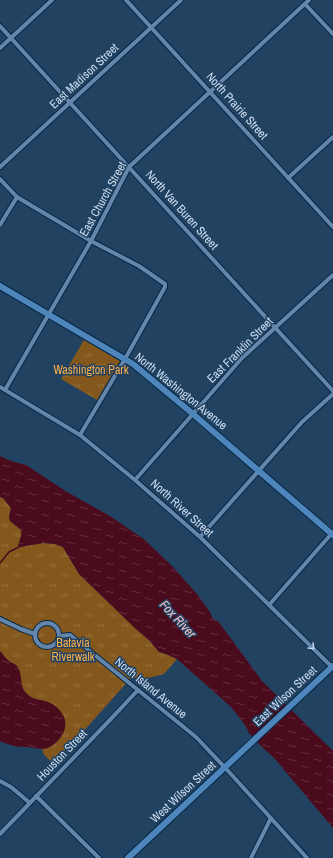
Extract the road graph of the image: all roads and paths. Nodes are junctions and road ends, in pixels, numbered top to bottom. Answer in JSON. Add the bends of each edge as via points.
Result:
{"nodes":[{"id":1,"x":52,"y":0,"type":"edge"},
{"id":2,"x":126,"y":0,"type":"edge"},
{"id":3,"x":181,"y":0,"type":"edge"},
{"id":4,"x":310,"y":0,"type":"edge"},
{"id":5,"x":305,"y":4,"type":"junction"},
{"id":6,"x":0,"y":26,"type":"edge"},
{"id":7,"x":151,"y":28,"type":"junction"},
{"id":8,"x":333,"y":34,"type":"edge"},
{"id":9,"x":11,"y":38,"type":"junction"},
{"id":10,"x":0,"y":48,"type":"edge"},
{"id":11,"x":211,"y":92,"type":"junction"},
{"id":12,"x":70,"y":102,"type":"junction"},
{"id":13,"x":333,"y":137,"type":"edge"},
{"id":14,"x":0,"y":167,"type":"edge"},
{"id":15,"x":129,"y":167,"type":"junction"},
{"id":16,"x":288,"y":178,"type":"junction"},
{"id":17,"x":0,"y":180,"type":"edge"},
{"id":18,"x":17,"y":197,"type":"junction"},
{"id":19,"x":0,"y":225,"type":"edge"},
{"id":20,"x":333,"y":227,"type":"edge"},
{"id":21,"x":91,"y":241,"type":"junction"},
{"id":22,"x":333,"y":276,"type":"edge"},
{"id":23,"x":0,"y":286,"type":"edge"},
{"id":24,"x":49,"y":315,"type":"junction"},
{"id":25,"x":276,"y":328,"type":"junction"},
{"id":26,"x":125,"y":359,"type":"junction"},
{"id":27,"x":0,"y":387,"type":"edge"},
{"id":28,"x":4,"y":390,"type":"junction"},
{"id":29,"x":333,"y":391,"type":"edge"},
{"id":30,"x":333,"y":394,"type":"edge"},
{"id":31,"x":193,"y":414,"type":"junction"},
{"id":32,"x":80,"y":435,"type":"junction"},
{"id":33,"x":259,"y":471,"type":"junction"},
{"id":34,"x":135,"y":480,"type":"junction"},
{"id":35,"x":332,"y":533,"type":"edge"},
{"id":36,"x":200,"y":537,"type":"junction"},
{"id":37,"x":269,"y":605,"type":"junction"},
{"id":38,"x":0,"y":619,"type":"edge"},
{"id":39,"x":36,"y":634,"type":"junction"},
{"id":40,"x":60,"y":636,"type":"junction"},
{"id":41,"x":332,"y":667,"type":"edge"},
{"id":42,"x":138,"y":690,"type":"junction"},
{"id":43,"x":253,"y":742,"type":"joint"},
{"id":44,"x":225,"y":768,"type":"junction"},
{"id":45,"x":0,"y":781,"type":"edge"},
{"id":46,"x":36,"y":796,"type":"junction"},
{"id":47,"x":30,"y":803,"type":"junction"},
{"id":48,"x":271,"y":818,"type":"junction"},
{"id":49,"x":0,"y":834,"type":"edge"},
{"id":50,"x":99,"y":858,"type":"edge"},
{"id":51,"x":128,"y":858,"type":"edge"},
{"id":52,"x":251,"y":858,"type":"edge"},
{"id":53,"x":307,"y":858,"type":"edge"}],
"edges":[{"from":1,"to":9,"type":"street"},
{"from":2,"to":7,"type":"street","name":"North Prairie Street"},
{"from":3,"to":7,"type":"street","name":"East Madison Street"},
{"from":4,"to":5,"type":"street","name":"East Church Street"},
{"from":5,"to":8,"type":"street"},
{"from":5,"to":11,"type":"street","name":"East Church Street"},
{"from":6,"to":9,"type":"street","name":"North Van Buren Street"},
{"from":7,"to":11,"type":"street","name":"North Prairie Street"},
{"from":7,"to":12,"type":"street","name":"East Madison Street"},
{"from":9,"to":10,"type":"street"},
{"from":9,"to":12,"type":"street","name":"North Van Buren Street"},
{"from":11,"to":15,"type":"street","name":"East Church Street"},
{"from":11,"to":16,"type":"street","name":"North Prairie Street"},
{"from":12,"to":14,"type":"street","name":"East Madison Street"},
{"from":12,"to":15,"type":"street","name":"North Van Buren Street"},
{"from":13,"to":16,"type":"street"},
{"from":15,"to":21,"type":"street","name":"East Church Street"},
{"from":15,"to":25,"type":"street","name":"North Van Buren Street"},
{"from":16,"to":20,"type":"street","name":"North Prairie Street"},
{"from":17,"to":18,"type":"street"},
{"from":18,"to":19,"type":"street"},
{"from":18,"to":21,"type":"street"},
{"from":21,"to":24,"type":"street","name":"East Church Street"},
{"from":21,"to":26,"type":"street","via":[[139,266],[165,284]]},
{"from":22,"to":25,"type":"street","name":"East Franklin Street"},
{"from":23,"to":24,"type":"main road","name":"North Washington Avenue"},
{"from":24,"to":26,"type":"main road","name":"North Washington Avenue"},
{"from":24,"to":28,"type":"street","name":"East Church Street"},
{"from":25,"to":29,"type":"street","name":"North Van Buren Street"},
{"from":25,"to":31,"type":"street","name":"East Franklin Street","via":[[242,358]]},
{"from":26,"to":31,"type":"main road","name":"North Washington Avenue"},
{"from":26,"to":32,"type":"street"},
{"from":27,"to":28,"type":"street","name":"North River Street"},
{"from":28,"to":32,"type":"street","name":"North River Street"},
{"from":30,"to":33,"type":"street","via":[[302,422]]},
{"from":31,"to":33,"type":"main road","name":"North Washington Avenue"},
{"from":31,"to":34,"type":"street","name":"East Franklin Street"},
{"from":32,"to":34,"type":"street","name":"North River Street"},
{"from":33,"to":35,"type":"main road","name":"North Washington Avenue"},
{"from":33,"to":36,"type":"street"},
{"from":34,"to":36,"type":"street","name":"North River Street"},
{"from":35,"to":37,"type":"street"},
{"from":36,"to":37,"type":"street","name":"North River Street"},
{"from":37,"to":41,"type":"street","name":"North River Street","one_way":true},
{"from":38,"to":39,"type":"street"},
{"from":39,"to":40,"type":"street","via":[[36,640],[46,647],[53,646]]},
{"from":39,"to":40,"type":"street","name":"North Island Avenue","via":[[38,627],[47,623],[55,625]]},
{"from":40,"to":42,"type":"street","name":"North Island Avenue","via":[[70,635]]},
{"from":41,"to":43,"type":"main road","name":"East Wilson Street"},
{"from":42,"to":44,"type":"street","name":"North Island Avenue","via":[[196,737]]},
{"from":42,"to":46,"type":"street","name":"Houston Street"},
{"from":43,"to":44,"type":"main road","name":"West Wilson Street"},
{"from":44,"to":48,"type":"street","name":"North Island Avenue"},
{"from":44,"to":51,"type":"main road","name":"West Wilson Street"},
{"from":45,"to":47,"type":"street"},
{"from":46,"to":47,"type":"street","name":"Houston Street"},
{"from":46,"to":50,"type":"street"},
{"from":47,"to":49,"type":"street","name":"Houston Street"},
{"from":48,"to":52,"type":"street"},
{"from":48,"to":53,"type":"street","name":"North Island Avenue"}]}
